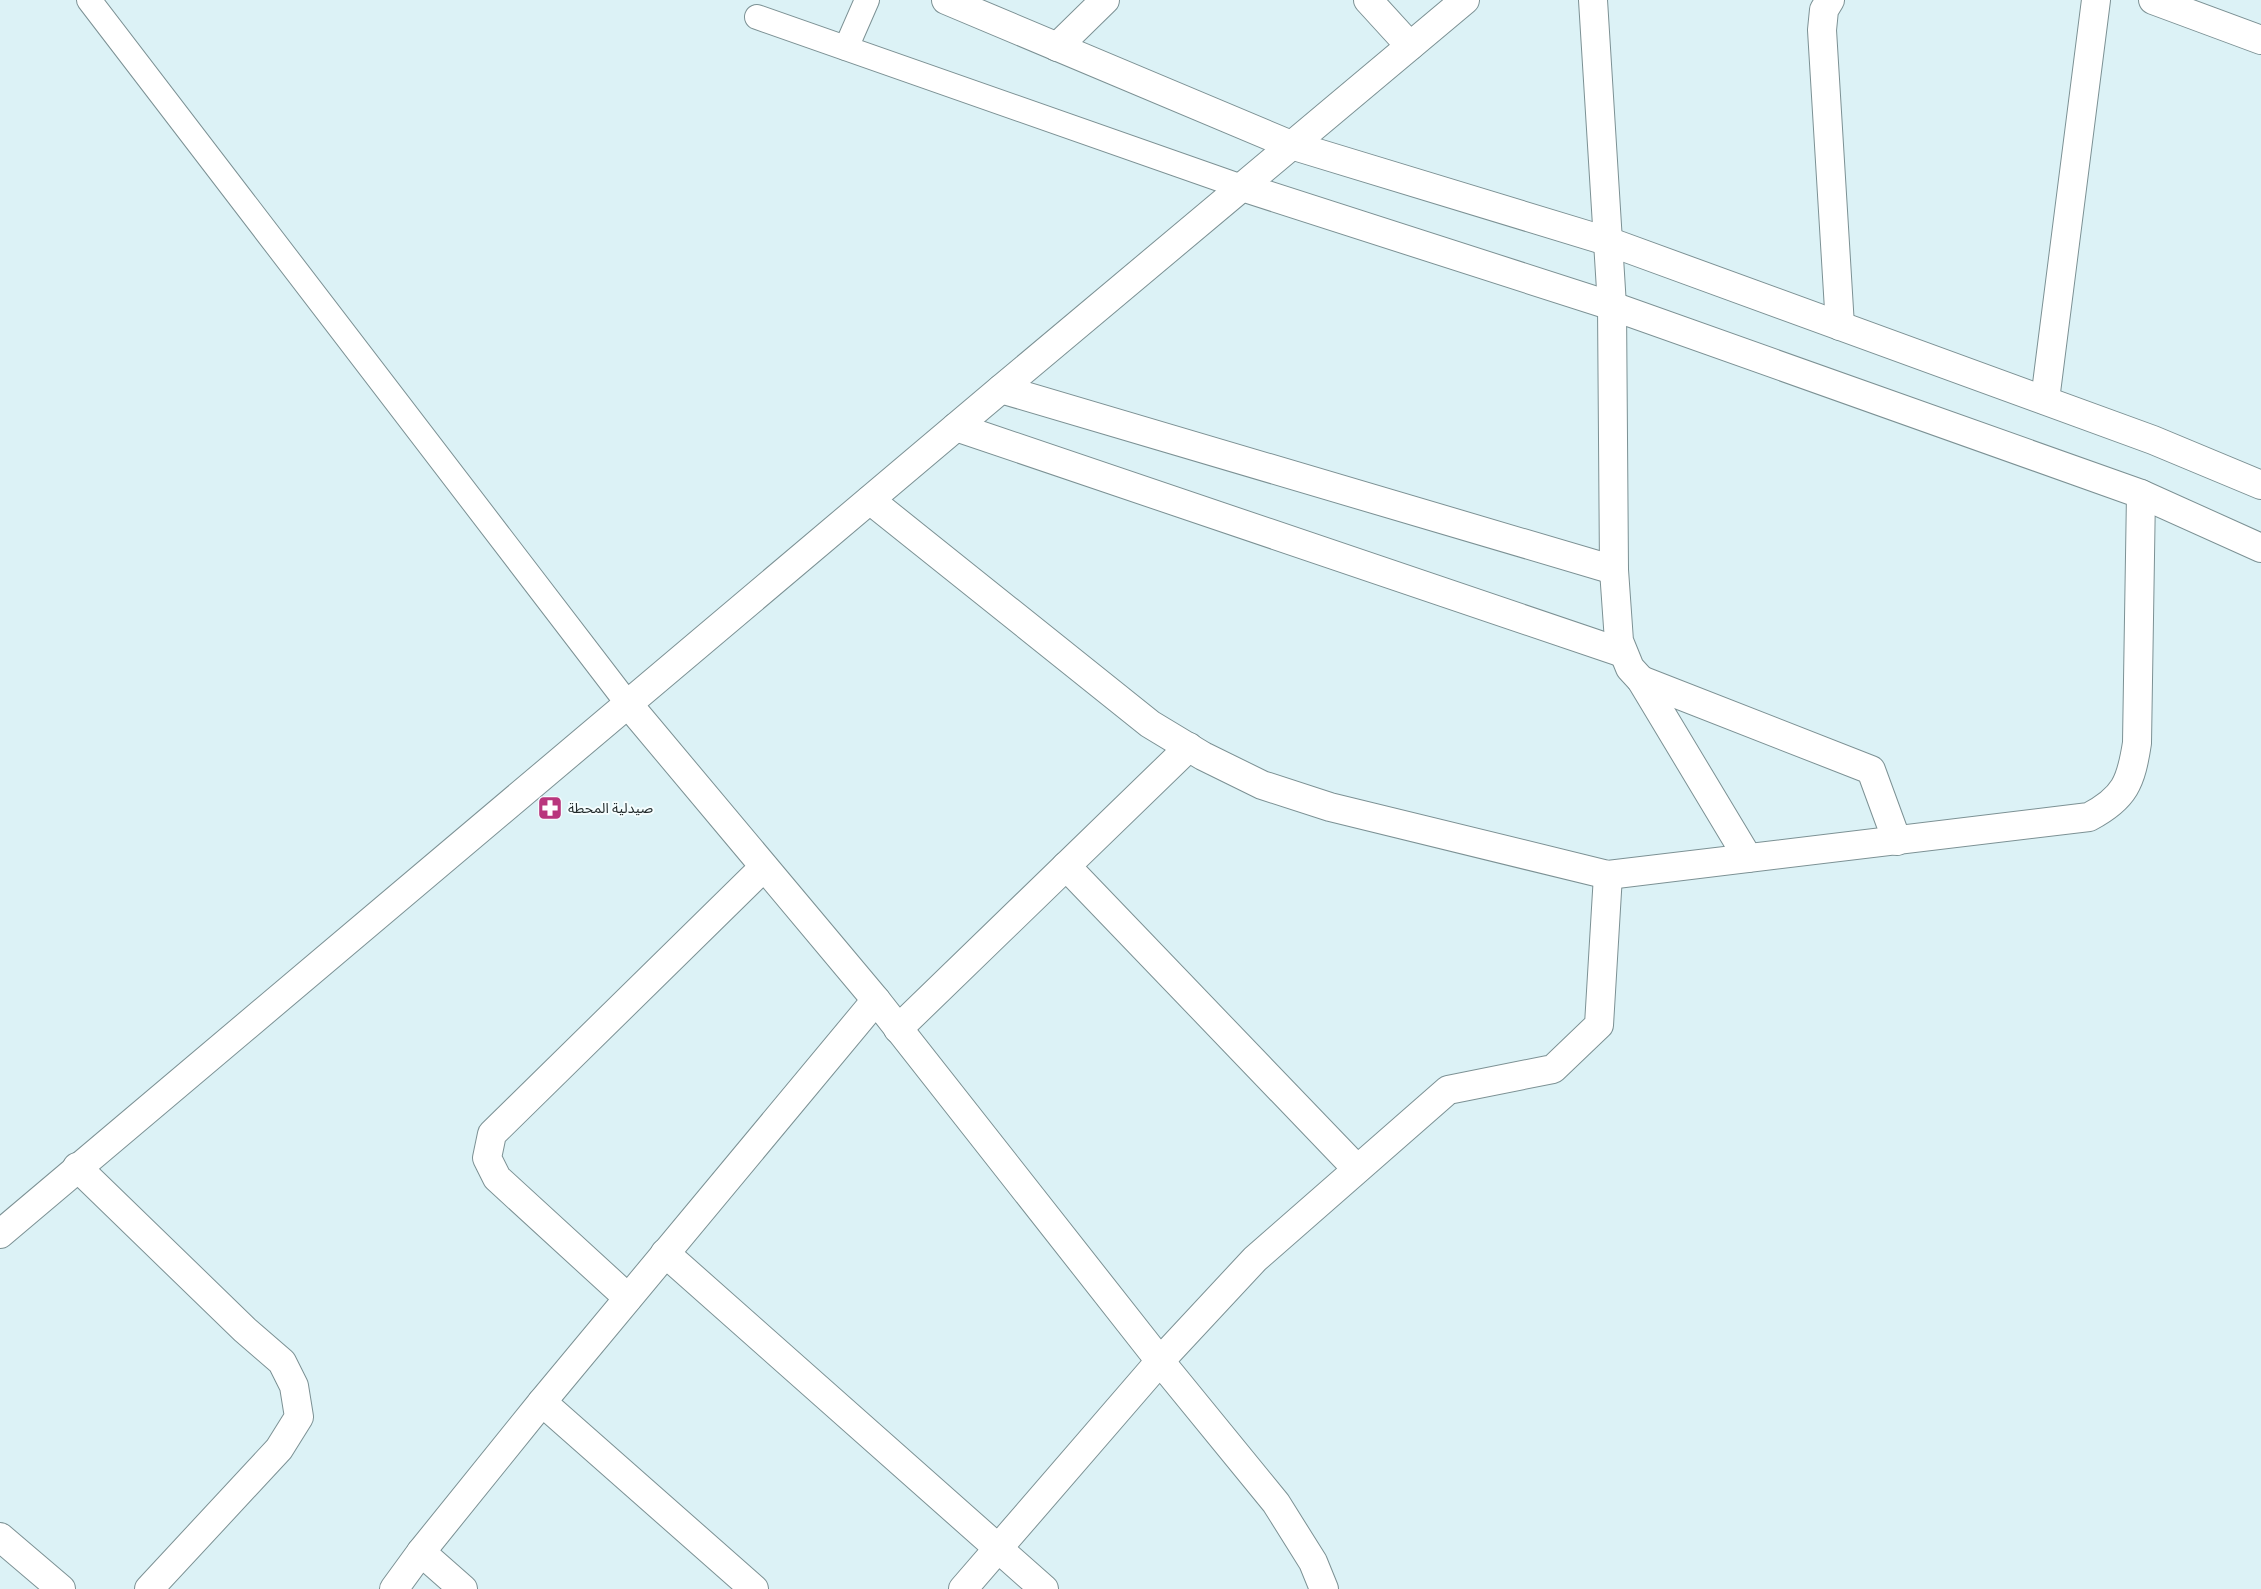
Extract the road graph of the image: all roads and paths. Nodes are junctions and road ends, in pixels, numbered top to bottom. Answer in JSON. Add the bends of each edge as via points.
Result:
{"nodes":[{"id":1,"x":89,"y":0,"type":"edge"},
{"id":2,"x":867,"y":0,"type":"edge"},
{"id":3,"x":946,"y":0,"type":"edge"},
{"id":4,"x":1105,"y":0,"type":"edge"},
{"id":5,"x":1368,"y":0,"type":"edge"},
{"id":6,"x":1594,"y":0,"type":"edge"},
{"id":7,"x":1830,"y":0,"type":"edge"},
{"id":8,"x":2096,"y":0,"type":"edge"},
{"id":9,"x":2166,"y":2,"type":"edge"},
{"id":10,"x":1455,"y":3,"type":"edge"},
{"id":11,"x":757,"y":17,"type":"dead end"},
{"id":12,"x":2261,"y":40,"type":"edge"},
{"id":13,"x":1410,"y":46,"type":"junction"},
{"id":14,"x":1057,"y":47,"type":"junction"},
{"id":15,"x":846,"y":48,"type":"junction"},
{"id":16,"x":1291,"y":145,"type":"junction"},
{"id":17,"x":1242,"y":187,"type":"junction"},
{"id":18,"x":1610,"y":242,"type":"junction"},
{"id":19,"x":1612,"y":306,"type":"junction"},
{"id":20,"x":1840,"y":326,"type":"junction"},
{"id":21,"x":1001,"y":389,"type":"junction"},
{"id":22,"x":2045,"y":400,"type":"junction"},
{"id":23,"x":956,"y":427,"type":"junction"},
{"id":24,"x":2261,"y":485,"type":"edge"},
{"id":25,"x":2141,"y":494,"type":"junction"},
{"id":26,"x":870,"y":500,"type":"junction"},
{"id":27,"x":2261,"y":548,"type":"edge"},
{"id":28,"x":1614,"y":570,"type":"junction"},
{"id":29,"x":1623,"y":653,"type":"junction"},
{"id":30,"x":1641,"y":680,"type":"junction"},
{"id":31,"x":628,"y":704,"type":"junction"},
{"id":32,"x":1189,"y":747,"type":"junction"},
{"id":33,"x":1897,"y":840,"type":"junction"},
{"id":34,"x":1748,"y":858,"type":"junction"},
{"id":35,"x":1066,"y":866,"type":"junction"},
{"id":36,"x":764,"y":867,"type":"junction"},
{"id":37,"x":1608,"y":875,"type":"junction"},
{"id":38,"x":876,"y":1000,"type":"junction"},
{"id":39,"x":898,"y":1029,"type":"junction"},
{"id":40,"x":77,"y":1167,"type":"junction"},
{"id":41,"x":1357,"y":1169,"type":"junction"},
{"id":42,"x":0,"y":1234,"type":"edge"},
{"id":43,"x":665,"y":1253,"type":"junction"},
{"id":44,"x":628,"y":1298,"type":"junction"},
{"id":45,"x":1160,"y":1361,"type":"junction"},
{"id":46,"x":542,"y":1402,"type":"junction"},
{"id":47,"x":0,"y":1536,"type":"edge"},
{"id":48,"x":998,"y":1549,"type":"junction"},
{"id":49,"x":420,"y":1552,"type":"junction"},
{"id":50,"x":61,"y":1589,"type":"edge"},
{"id":51,"x":149,"y":1589,"type":"edge"},
{"id":52,"x":394,"y":1589,"type":"edge"},
{"id":53,"x":463,"y":1589,"type":"edge"},
{"id":54,"x":754,"y":1589,"type":"edge"},
{"id":55,"x":963,"y":1589,"type":"edge"},
{"id":56,"x":1044,"y":1589,"type":"edge"},
{"id":57,"x":1324,"y":1589,"type":"edge"}],
"edges":[{"from":1,"to":31,"type":"lane"},
{"from":2,"to":15,"type":"lane"},
{"from":3,"to":14,"type":"street"},
{"from":4,"to":14,"type":"street"},
{"from":5,"to":13,"type":"street"},
{"from":6,"to":18,"type":"street"},
{"from":7,"to":20,"type":"street","via":[[1824,10],[1822,30]]},
{"from":8,"to":22,"type":"street"},
{"from":9,"to":12,"type":"street"},
{"from":10,"to":13,"type":"street"},
{"from":11,"to":15,"type":"lane"},
{"from":13,"to":16,"type":"street"},
{"from":14,"to":16,"type":"street"},
{"from":15,"to":17,"type":"lane"},
{"from":16,"to":17,"type":"street"},
{"from":16,"to":18,"type":"street"},
{"from":17,"to":19,"type":"street"},
{"from":17,"to":21,"type":"street"},
{"from":18,"to":19,"type":"street"},
{"from":18,"to":20,"type":"street"},
{"from":19,"to":25,"type":"street"},
{"from":19,"to":28,"type":"street"},
{"from":20,"to":22,"type":"street"},
{"from":21,"to":23,"type":"street"},
{"from":21,"to":28,"type":"street"},
{"from":22,"to":24,"type":"street","via":[[2154,440]]},
{"from":23,"to":26,"type":"street"},
{"from":23,"to":29,"type":"street"},
{"from":25,"to":27,"type":"street"},
{"from":25,"to":33,"type":"street","via":[[2137,742],[2133,771],[2122,791],[2108,807],[2088,817]]},
{"from":26,"to":31,"type":"street"},
{"from":26,"to":32,"type":"street","via":[[1150,724]]},
{"from":28,"to":29,"type":"street"},
{"from":29,"to":30,"type":"street"},
{"from":30,"to":33,"type":"street","via":[[1871,770]]},
{"from":30,"to":34,"type":"street"},
{"from":31,"to":36,"type":"street"},
{"from":31,"to":40,"type":"street"},
{"from":32,"to":35,"type":"street"},
{"from":32,"to":37,"type":"street","via":[[1262,784],[1330,807]]},
{"from":33,"to":34,"type":"street"},
{"from":34,"to":37,"type":"street"},
{"from":35,"to":39,"type":"street"},
{"from":35,"to":41,"type":"street"},
{"from":36,"to":38,"type":"street"},
{"from":36,"to":44,"type":"street","via":[[492,1134],[487,1158],[497,1178]]},
{"from":37,"to":41,"type":"street","via":[[1599,1025],[1553,1069],[1448,1090]]},
{"from":38,"to":39,"type":"street"},
{"from":38,"to":43,"type":"street"},
{"from":39,"to":45,"type":"street"},
{"from":40,"to":42,"type":"street"},
{"from":40,"to":51,"type":"street","via":[[282,1362],[294,1386],[299,1417],[278,1449]]},
{"from":41,"to":45,"type":"street","via":[[1255,1259]]},
{"from":43,"to":44,"type":"street"},
{"from":43,"to":48,"type":"street"},
{"from":44,"to":46,"type":"street"},
{"from":45,"to":48,"type":"street"},
{"from":45,"to":57,"type":"street","via":[[1276,1502],[1312,1562]]},
{"from":46,"to":49,"type":"street"},
{"from":46,"to":54,"type":"street"},
{"from":47,"to":50,"type":"street"},
{"from":48,"to":55,"type":"street"},
{"from":48,"to":56,"type":"street"},
{"from":49,"to":52,"type":"street"},
{"from":49,"to":53,"type":"street"}]}
